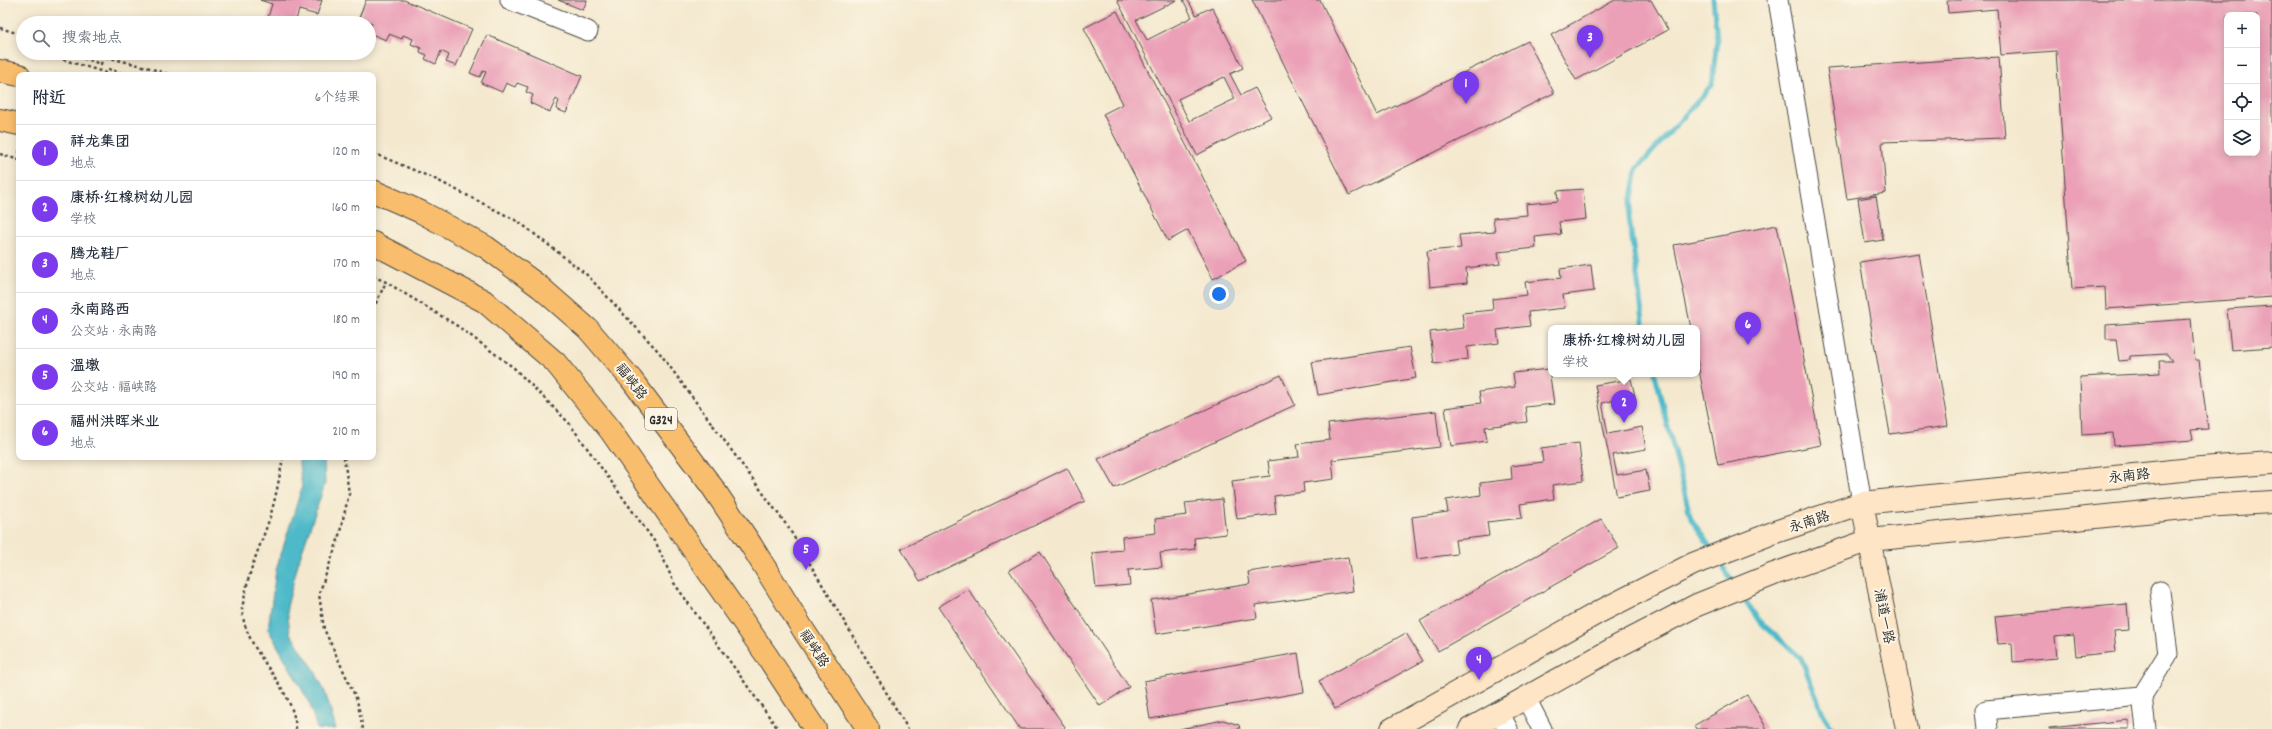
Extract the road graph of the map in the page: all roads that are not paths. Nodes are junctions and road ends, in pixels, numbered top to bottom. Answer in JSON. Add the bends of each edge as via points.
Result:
{"nodes":[{"id":1,"x":510,"y":0,"type":"edge"},
{"id":2,"x":1778,"y":0,"type":"edge"},
{"id":3,"x":588,"y":31,"type":"dead end"},
{"id":4,"x":0,"y":70,"type":"edge"},
{"id":5,"x":16,"y":74,"type":"edge"},
{"id":6,"x":0,"y":120,"type":"edge"},
{"id":7,"x":16,"y":123,"type":"edge"},
{"id":8,"x":376,"y":191,"type":"edge"},
{"id":9,"x":376,"y":245,"type":"edge"},
{"id":10,"x":2272,"y":463,"type":"edge"},
{"id":11,"x":2272,"y":502,"type":"edge"},
{"id":12,"x":1862,"y":503,"type":"junction"},
{"id":13,"x":1870,"y":540,"type":"junction"},
{"id":14,"x":2160,"y":591,"type":"dead end"},
{"id":15,"x":2142,"y":696,"type":"junction"},
{"id":16,"x":1526,"y":698,"type":"junction"},
{"id":17,"x":1503,"y":721,"type":"edge"},
{"id":18,"x":863,"y":727,"type":"edge"},
{"id":19,"x":815,"y":729,"type":"edge"},
{"id":20,"x":1392,"y":729,"type":"edge"},
{"id":21,"x":1470,"y":729,"type":"edge"},
{"id":22,"x":1542,"y":729,"type":"edge"},
{"id":23,"x":1907,"y":729,"type":"edge"},
{"id":24,"x":1988,"y":729,"type":"edge"},
{"id":25,"x":2146,"y":729,"type":"edge"}],
"edges":[{"from":1,"to":3,"type":"street"},
{"from":2,"to":12,"type":"street"},
{"from":4,"to":5,"type":"highway"},
{"from":6,"to":7,"type":"highway"},
{"from":8,"to":18,"type":"highway","name":"福峡路","number":"G324","via":[[486,247],[540,287],[588,329],[631,379],[713,488]]},
{"from":9,"to":19,"type":"highway","via":[[484,301],[555,362],[610,430]]},
{"from":10,"to":12,"type":"main road","name":"永南路","via":[[2200,468]]},
{"from":11,"to":13,"type":"main road","via":[[2204,506]]},
{"from":12,"to":13,"type":"main road","name":"浦道一路"},
{"from":12,"to":20,"type":"main road","name":"永南路","via":[[1693,564],[1599,612]]},
{"from":13,"to":16,"type":"main road","via":[[1720,595],[1618,646]]},
{"from":13,"to":23,"type":"main road","name":"浦道一路"},
{"from":14,"to":15,"type":"street","via":[[2168,654]]},
{"from":15,"to":24,"type":"street","via":[[1986,710]]},
{"from":15,"to":25,"type":"street"},
{"from":16,"to":17,"type":"main road"},
{"from":16,"to":22,"type":"street"},
{"from":17,"to":21,"type":"main road"}]}
